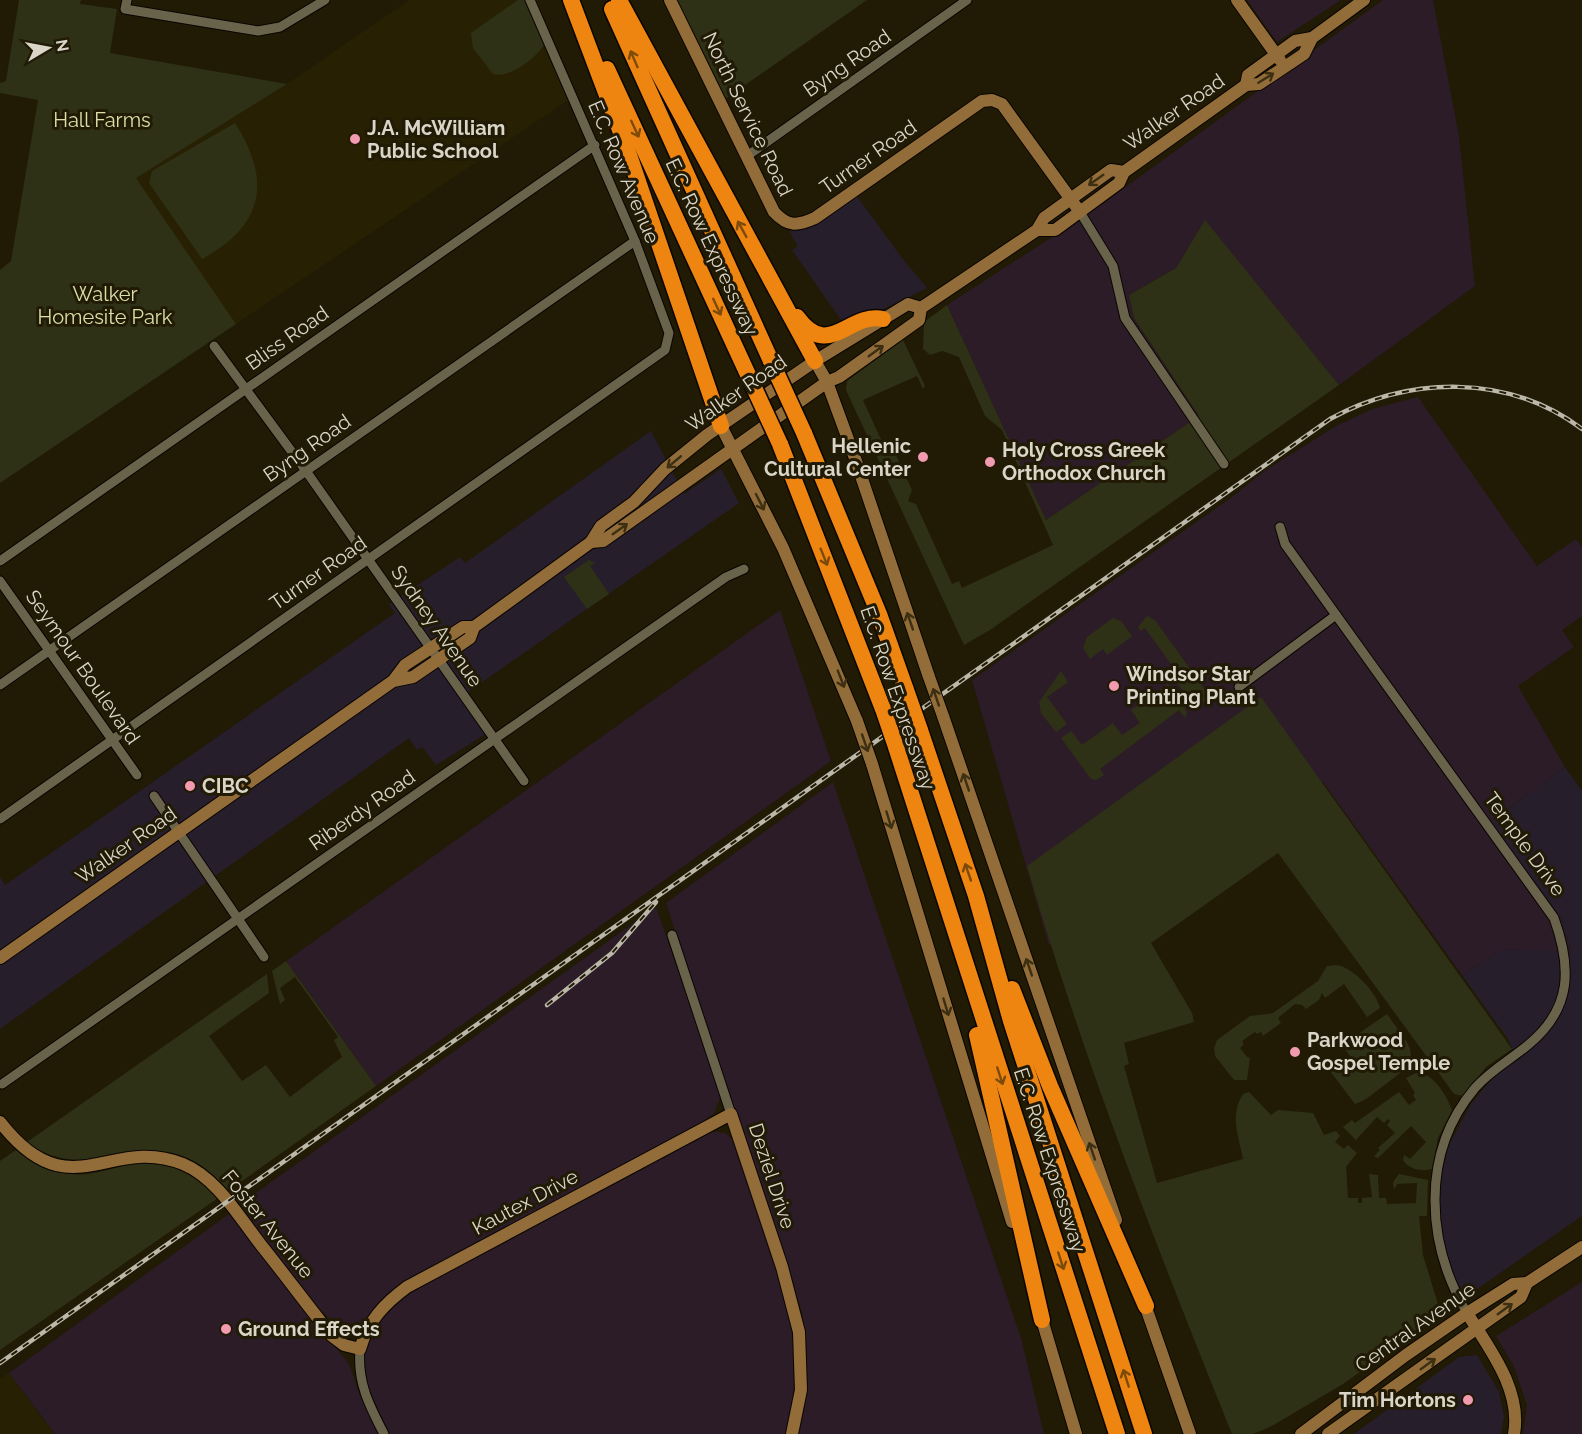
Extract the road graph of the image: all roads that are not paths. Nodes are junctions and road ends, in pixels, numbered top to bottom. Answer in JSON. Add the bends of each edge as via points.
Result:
{"nodes":[{"id":1,"x":127,"y":0,"type":"edge"},
{"id":2,"x":325,"y":0,"type":"edge"},
{"id":3,"x":530,"y":0,"type":"edge"},
{"id":4,"x":574,"y":0,"type":"edge"},
{"id":5,"x":608,"y":0,"type":"edge"},
{"id":6,"x":619,"y":0,"type":"edge"},
{"id":7,"x":670,"y":0,"type":"edge"},
{"id":8,"x":967,"y":0,"type":"edge"},
{"id":9,"x":1237,"y":0,"type":"edge"},
{"id":10,"x":1364,"y":0,"type":"edge"},
{"id":11,"x":1312,"y":38,"type":"junction"},
{"id":12,"x":1276,"y":55,"type":"junction"},
{"id":13,"x":1284,"y":66,"type":"junction"},
{"id":14,"x":1246,"y":85,"type":"junction"},
{"id":15,"x":595,"y":145,"type":"junction"},
{"id":16,"x":747,"y":156,"type":"junction"},
{"id":17,"x":1124,"y":172,"type":"junction"},
{"id":18,"x":1070,"y":198,"type":"junction"},
{"id":19,"x":774,"y":212,"type":"joint"},
{"id":20,"x":1080,"y":212,"type":"junction"},
{"id":21,"x":1037,"y":230,"type":"junction"},
{"id":22,"x":635,"y":242,"type":"junction"},
{"id":23,"x":771,"y":281,"type":"junction"},
{"id":24,"x":921,"y":308,"type":"junction"},
{"id":25,"x":883,"y":319,"type":"junction"},
{"id":26,"x":214,"y":346,"type":"dead end"},
{"id":27,"x":658,"y":358,"type":"joint"},
{"id":28,"x":815,"y":361,"type":"junction"},
{"id":29,"x":826,"y":382,"type":"junction"},
{"id":30,"x":247,"y":389,"type":"junction"},
{"id":31,"x":721,"y":426,"type":"junction"},
{"id":32,"x":733,"y":450,"type":"junction"},
{"id":33,"x":1224,"y":464,"type":"dead end"},
{"id":34,"x":306,"y":471,"type":"junction"},
{"id":35,"x":1280,"y":527,"type":"dead end"},
{"id":36,"x":591,"y":542,"type":"junction"},
{"id":37,"x":0,"y":561,"type":"edge"},
{"id":38,"x":369,"y":561,"type":"junction"},
{"id":39,"x":744,"y":569,"type":"dead end"},
{"id":40,"x":0,"y":581,"type":"edge"},
{"id":41,"x":1336,"y":615,"type":"junction"},
{"id":42,"x":474,"y":627,"type":"junction"},
{"id":43,"x":431,"y":648,"type":"junction"},
{"id":44,"x":49,"y":651,"type":"junction"},
{"id":45,"x":438,"y":659,"type":"junction"},
{"id":46,"x":393,"y":681,"type":"junction"},
{"id":47,"x":0,"y":685,"type":"edge"},
{"id":48,"x":1239,"y":687,"type":"dead end"},
{"id":49,"x":494,"y":739,"type":"junction"},
{"id":50,"x":112,"y":740,"type":"junction"},
{"id":51,"x":137,"y":775,"type":"dead end"},
{"id":52,"x":524,"y":781,"type":"dead end"},
{"id":53,"x":154,"y":796,"type":"dead end"},
{"id":54,"x":0,"y":819,"type":"edge"},
{"id":55,"x":179,"y":832,"type":"junction"},
{"id":56,"x":976,"y":896,"type":"junction"},
{"id":57,"x":238,"y":918,"type":"junction"},
{"id":58,"x":672,"y":935,"type":"dead end"},
{"id":59,"x":956,"y":941,"type":"junction"},
{"id":60,"x":264,"y":957,"type":"dead end"},
{"id":61,"x":0,"y":958,"type":"edge"},
{"id":62,"x":2,"y":1084,"type":"dead end"},
{"id":63,"x":731,"y":1114,"type":"junction"},
{"id":64,"x":0,"y":1122,"type":"edge"},
{"id":65,"x":1582,"y":1246,"type":"edge"},
{"id":66,"x":1527,"y":1283,"type":"junction"},
{"id":67,"x":1146,"y":1306,"type":"junction"},
{"id":68,"x":1467,"y":1313,"type":"junction"},
{"id":69,"x":1042,"y":1320,"type":"junction"},
{"id":70,"x":1477,"y":1329,"type":"junction"},
{"id":71,"x":360,"y":1349,"type":"junction"},
{"id":72,"x":1190,"y":1433,"type":"edge"},
{"id":73,"x":384,"y":1434,"type":"edge"},
{"id":74,"x":792,"y":1434,"type":"edge"},
{"id":75,"x":1076,"y":1434,"type":"edge"},
{"id":76,"x":1117,"y":1434,"type":"edge"},
{"id":77,"x":1144,"y":1434,"type":"edge"},
{"id":78,"x":1301,"y":1434,"type":"edge"},
{"id":79,"x":1328,"y":1434,"type":"edge"},
{"id":80,"x":1514,"y":1434,"type":"edge"}],
"edges":[{"from":1,"to":2,"type":"street","via":[[125,9],[258,31],[280,27]]},
{"from":3,"to":15,"type":"street","name":"E.C. Row Avenue"},
{"from":4,"to":31,"type":"highway"},
{"from":4,"to":59,"type":"highway","name":"E.C. Row Expressway","one_way":true,"bridge":true,"via":[[780,444],[883,709]]},
{"from":56,"to":5,"type":"highway","name":"E.C. Row Expressway","one_way":true,"bridge":true,"via":[[879,614],[804,433]]},
{"from":23,"to":6,"type":"highway","one_way":true},
{"from":7,"to":16,"type":"main road","name":"North Service Road"},
{"from":8,"to":16,"type":"street","name":"Byng Road"},
{"from":9,"to":12,"type":"main road"},
{"from":10,"to":11,"type":"main road","name":"Walker Road"},
{"from":11,"to":12,"type":"main road","name":"Walker Road","via":[[1295,41]]},
{"from":11,"to":13,"type":"main road","name":"Walker Road","via":[[1304,54]]},
{"from":12,"to":13,"type":"main road"},
{"from":12,"to":14,"type":"main road","name":"Walker Road","via":[[1248,75]]},
{"from":14,"to":13,"type":"main road","name":"Walker Road","one_way":true,"via":[[1259,84]]},
{"from":14,"to":17,"type":"main road","name":"Walker Road"},
{"from":15,"to":22,"type":"street","name":"E.C. Row Avenue"},
{"from":15,"to":30,"type":"street","name":"Bliss Road"},
{"from":16,"to":19,"type":"main road","name":"North Service Road"},
{"from":17,"to":18,"type":"main road","name":"Walker Road","one_way":true,"via":[[1111,170]]},
{"from":17,"to":20,"type":"main road","name":"Walker Road","via":[[1119,183]]},
{"from":18,"to":19,"type":"main road","name":"Turner Road","via":[[1002,104],[982,100],[815,218],[794,225],[784,223]]},
{"from":18,"to":20,"type":"main road"},
{"from":18,"to":21,"type":"main road","name":"Walker Road","via":[[1044,218]]},
{"from":20,"to":21,"type":"main road","name":"Walker Road","via":[[1055,230]]},
{"from":20,"to":33,"type":"street","via":[[1113,266],[1125,318]]},
{"from":21,"to":24,"type":"main road","name":"Walker Road"},
{"from":22,"to":27,"type":"street","name":"E.C. Row Avenue","via":[[669,333],[665,350]]},
{"from":22,"to":34,"type":"street","name":"Byng Road"},
{"from":23,"to":25,"type":"highway","via":[[802,324],[817,336],[834,334],[874,317]]},
{"from":23,"to":28,"type":"highway"},
{"from":24,"to":25,"type":"main road","name":"Walker Road","via":[[908,304]]},
{"from":29,"to":24,"type":"main road","name":"Walker Road","one_way":true,"via":[[839,377],[919,320]]},
{"from":25,"to":28,"type":"main road","name":"Walker Road"},
{"from":26,"to":30,"type":"street","name":"Sydney Avenue"},
{"from":27,"to":38,"type":"street","name":"Turner Road"},
{"from":28,"to":29,"type":"main road"},
{"from":28,"to":31,"type":"main road","name":"Walker Road"},
{"from":29,"to":32,"type":"main road","name":"Walker Road"},
{"from":67,"to":29,"type":"main road","one_way":true,"bridge":true},
{"from":30,"to":34,"type":"street","name":"Sydney Avenue"},
{"from":30,"to":37,"type":"street","name":"Bliss Road"},
{"from":31,"to":32,"type":"main road"},
{"from":31,"to":36,"type":"main road","name":"Walker Road","one_way":true,"via":[[601,526]]},
{"from":36,"to":32,"type":"main road","name":"Walker Road","one_way":true,"via":[[603,541]]},
{"from":32,"to":69,"type":"main road","one_way":true,"bridge":true,"via":[[783,548],[857,721]]},
{"from":34,"to":38,"type":"street","name":"Sydney Avenue"},
{"from":34,"to":44,"type":"street","name":"Byng Road"},
{"from":35,"to":41,"type":"street","name":"Temple Drive","via":[[1285,544]]},
{"from":36,"to":42,"type":"main road","name":"Walker Road"},
{"from":38,"to":43,"type":"street","name":"Sydney Avenue"},
{"from":38,"to":50,"type":"street","name":"Turner Road"},
{"from":39,"to":49,"type":"street","name":"Riberdy Road","via":[[726,577]]},
{"from":40,"to":44,"type":"street","name":"Seymour Boulevard"},
{"from":41,"to":48,"type":"street"},
{"from":41,"to":68,"type":"street","name":"Temple Drive","via":[[1554,918],[1564,947],[1567,973],[1561,999],[1547,1026],[1474,1089],[1448,1132],[1440,1157],[1435,1229],[1451,1287]]},
{"from":42,"to":43,"type":"main road","name":"Walker Road","via":[[463,627]]},
{"from":42,"to":45,"type":"main road","name":"Walker Road","via":[[470,638]]},
{"from":43,"to":45,"type":"street","name":"Sydney Avenue"},
{"from":43,"to":46,"type":"main road","name":"Walker Road","via":[[405,665]]},
{"from":44,"to":47,"type":"street","name":"Byng Road"},
{"from":44,"to":50,"type":"street","name":"Seymour Boulevard"},
{"from":45,"to":46,"type":"main road","name":"Walker Road","via":[[413,677]]},
{"from":45,"to":49,"type":"street","name":"Sydney Avenue"},
{"from":46,"to":55,"type":"main road","name":"Walker Road"},
{"from":49,"to":52,"type":"street","name":"Sydney Avenue"},
{"from":49,"to":57,"type":"street","name":"Riberdy Road"},
{"from":50,"to":51,"type":"street","name":"Seymour Boulevard"},
{"from":50,"to":54,"type":"street","name":"Turner Road"},
{"from":53,"to":55,"type":"street"},
{"from":55,"to":57,"type":"street"},
{"from":55,"to":61,"type":"main road","name":"Walker Road"},
{"from":56,"to":67,"type":"highway","via":[[1050,1086]]},
{"from":77,"to":56,"type":"highway","name":"E.C. Row Expressway","one_way":true,"via":[[1011,1021]]},
{"from":57,"to":60,"type":"street"},
{"from":57,"to":62,"type":"street","name":"Riberdy Road"},
{"from":58,"to":63,"type":"street","name":"Deziel Drive"},
{"from":59,"to":69,"type":"highway"},
{"from":59,"to":76,"type":"highway","name":"E.C. Row Expressway","one_way":true},
{"from":63,"to":71,"type":"main road","name":"Kautex Drive","via":[[407,1287],[377,1313]]},
{"from":63,"to":74,"type":"main road","name":"Deziel Drive","via":[[782,1267],[799,1332],[801,1390]]},
{"from":64,"to":71,"type":"main road","name":"Foster Avenue","via":[[29,1153],[63,1167],[161,1158],[201,1174],[227,1201],[332,1336],[344,1345]]},
{"from":65,"to":66,"type":"main road","name":"Central Avenue"},
{"from":66,"to":68,"type":"main road","name":"Central Avenue","via":[[1513,1284]]},
{"from":70,"to":66,"type":"main road","name":"Central Avenue","one_way":true,"via":[[1521,1297]]},
{"from":67,"to":72,"type":"main road"},
{"from":68,"to":70,"type":"main road","name":"Temple Drive"},
{"from":68,"to":78,"type":"main road","name":"Central Avenue"},
{"from":69,"to":75,"type":"main road"},
{"from":79,"to":70,"type":"main road","name":"Central Avenue","one_way":true},
{"from":70,"to":80,"type":"main road","via":[[1514,1399]]},
{"from":71,"to":73,"type":"street","via":[[358,1369],[363,1390]]}]}
